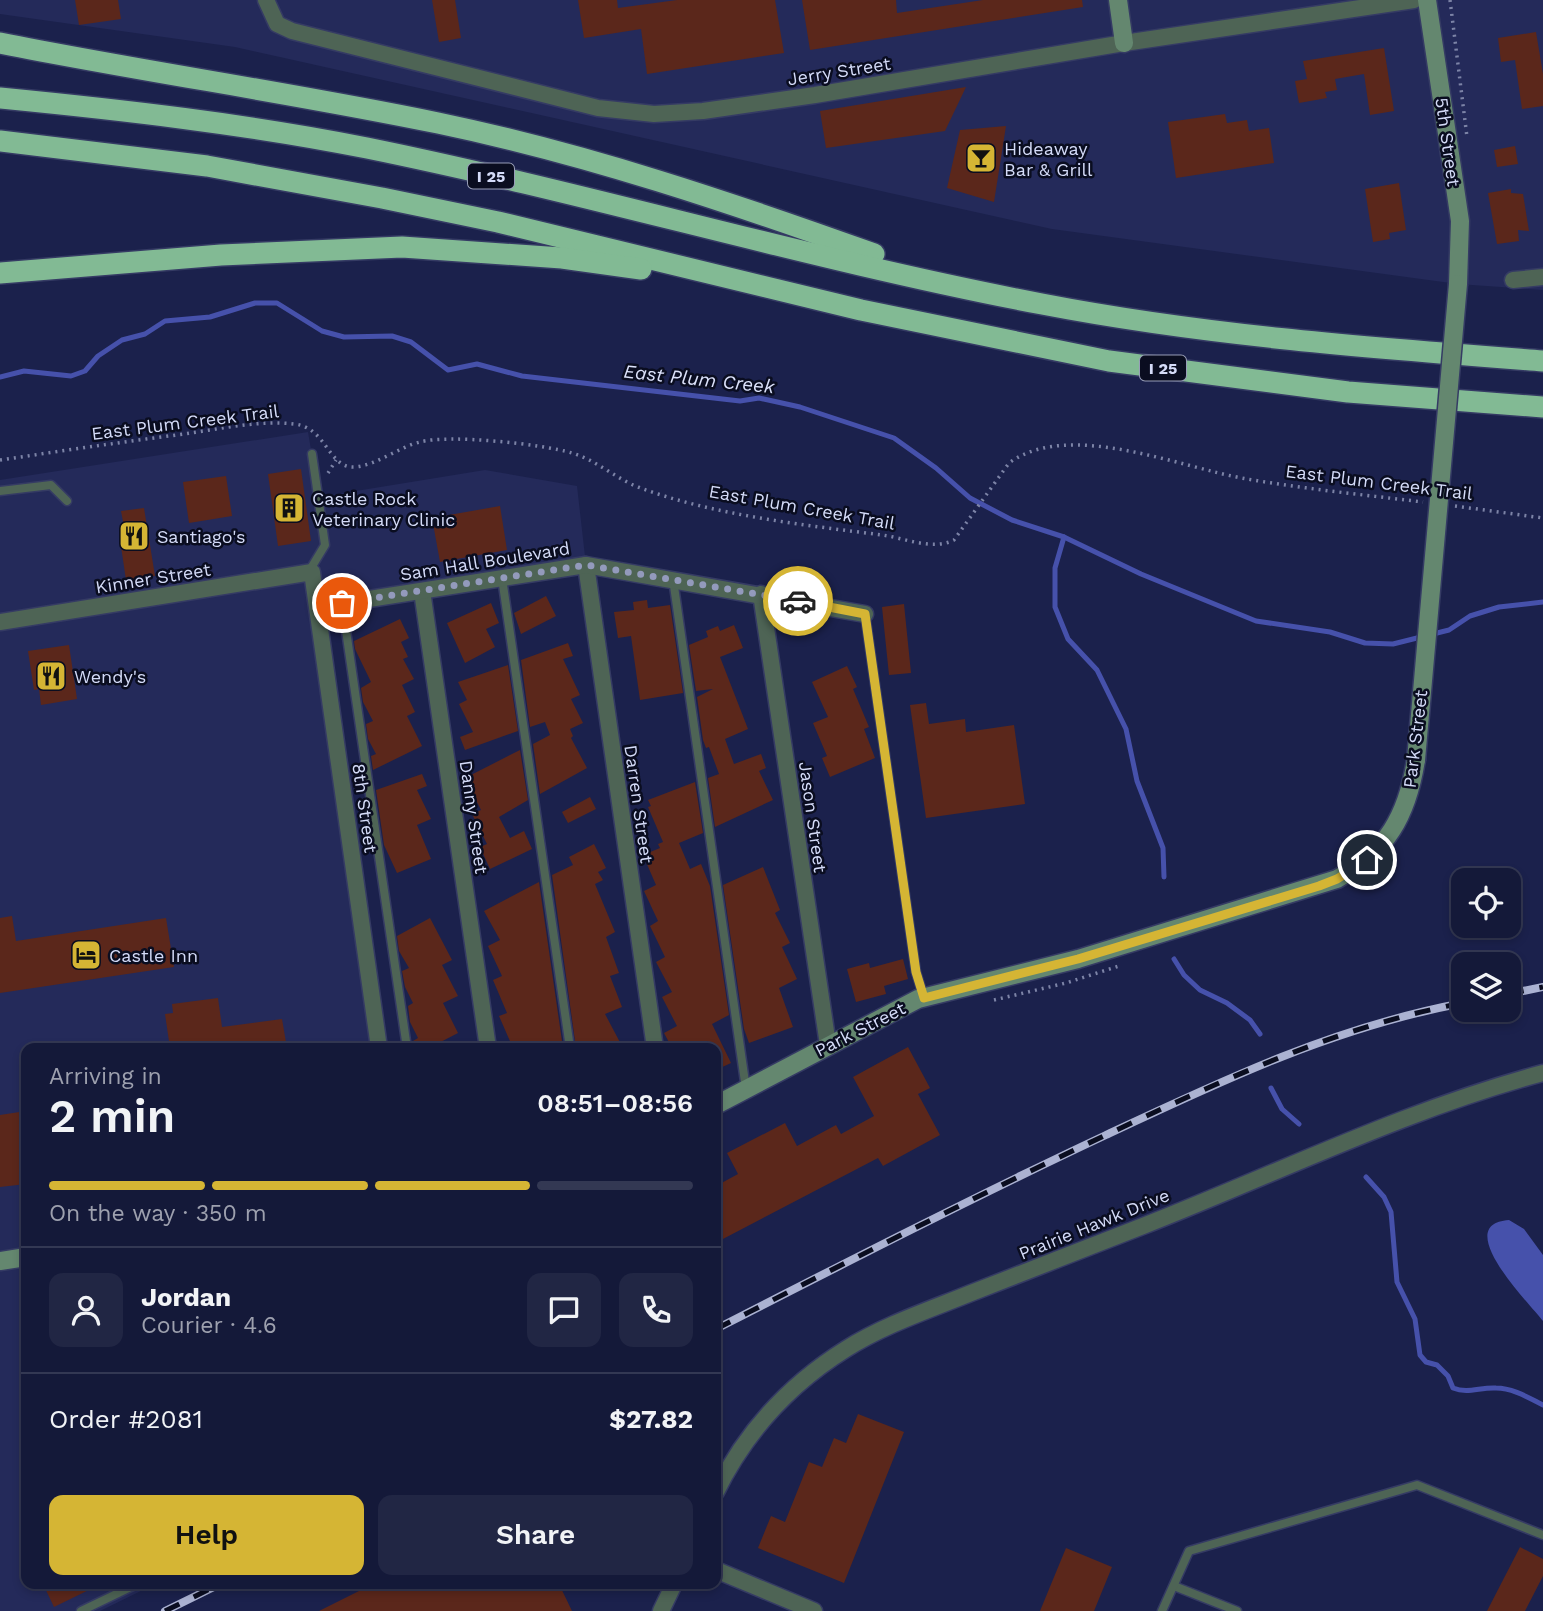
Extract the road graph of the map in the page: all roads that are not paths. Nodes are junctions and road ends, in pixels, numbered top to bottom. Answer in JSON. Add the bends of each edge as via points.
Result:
{"nodes":[{"id":1,"x":265,"y":0,"type":"edge"},
{"id":2,"x":1118,"y":0,"type":"edge"},
{"id":3,"x":1414,"y":0,"type":"edge"},
{"id":4,"x":1427,"y":0,"type":"edge"},
{"id":5,"x":0,"y":43,"type":"edge"},
{"id":6,"x":1124,"y":43,"type":"junction"},
{"id":7,"x":0,"y":98,"type":"edge"},
{"id":8,"x":0,"y":141,"type":"edge"},
{"id":9,"x":0,"y":273,"type":"edge"},
{"id":10,"x":1543,"y":277,"type":"edge"},
{"id":11,"x":1513,"y":280,"type":"dead end"},
{"id":12,"x":1458,"y":284,"type":"joint"},
{"id":13,"x":975,"y":290,"type":"junction"},
{"id":14,"x":788,"y":292,"type":"junction"},
{"id":15,"x":1543,"y":361,"type":"edge"},
{"id":16,"x":1543,"y":407,"type":"edge"},
{"id":17,"x":312,"y":454,"type":"dead end"},
{"id":18,"x":0,"y":491,"type":"edge"},
{"id":19,"x":67,"y":501,"type":"dead end"},
{"id":20,"x":586,"y":565,"type":"junction"},
{"id":21,"x":310,"y":573,"type":"junction"},
{"id":22,"x":502,"y":578,"type":"junction"},
{"id":23,"x":673,"y":578,"type":"junction"},
{"id":24,"x":422,"y":590,"type":"junction"},
{"id":25,"x":761,"y":594,"type":"junction"},
{"id":26,"x":342,"y":603,"type":"junction"},
{"id":27,"x":318,"y":607,"type":"junction"},
{"id":28,"x":865,"y":614,"type":"joint"},
{"id":29,"x":0,"y":622,"type":"edge"},
{"id":30,"x":924,"y":998,"type":"junction"},
{"id":31,"x":378,"y":1043,"type":"edge"},
{"id":32,"x":406,"y":1043,"type":"edge"},
{"id":33,"x":487,"y":1043,"type":"edge"},
{"id":34,"x":569,"y":1043,"type":"edge"},
{"id":35,"x":653,"y":1043,"type":"edge"},
{"id":36,"x":828,"y":1045,"type":"junction"},
{"id":37,"x":1543,"y":1073,"type":"edge"},
{"id":38,"x":746,"y":1089,"type":"junction"},
{"id":39,"x":721,"y":1102,"type":"edge"},
{"id":40,"x":21,"y":1258,"type":"edge"},
{"id":41,"x":0,"y":1261,"type":"edge"},
{"id":42,"x":721,"y":1484,"type":"edge"},
{"id":43,"x":1543,"y":1535,"type":"edge"},
{"id":44,"x":721,"y":1572,"type":"edge"},
{"id":45,"x":1174,"y":1586,"type":"junction"},
{"id":46,"x":126,"y":1589,"type":"edge"},
{"id":47,"x":672,"y":1589,"type":"edge"},
{"id":48,"x":80,"y":1611,"type":"edge"},
{"id":49,"x":661,"y":1611,"type":"edge"},
{"id":50,"x":814,"y":1611,"type":"edge"},
{"id":51,"x":1162,"y":1611,"type":"edge"},
{"id":52,"x":1237,"y":1611,"type":"edge"}],
"edges":[{"from":1,"to":6,"type":"street","name":"Jerry Street","via":[[277,24],[311,37],[598,108],[654,114],[815,95]]},
{"from":2,"to":6,"type":"street"},
{"from":3,"to":6,"type":"street","name":"Jerry Street"},
{"from":4,"to":12,"type":"street","name":"5th Street","via":[[1460,221]]},
{"from":5,"to":13,"type":"highway","via":[[438,123],[581,157]]},
{"from":7,"to":13,"type":"highway","number":"I 25","via":[[250,128],[367,148]]},
{"from":8,"to":14,"type":"highway","number":"I 25","via":[[207,166],[327,187],[498,222]]},
{"from":9,"to":14,"type":"highway","via":[[402,247],[562,258]]},
{"from":10,"to":11,"type":"street"},
{"from":12,"to":30,"type":"street","name":"Park Street","bridge":true,"via":[[1416,760],[1406,805],[1389,835],[1367,860],[1337,879],[1078,959]]},
{"from":13,"to":15,"type":"highway","number":"I 25","via":[[1208,331]]},
{"from":14,"to":16,"type":"highway","number":"I 25","via":[[1109,360],[1348,392]]},
{"from":17,"to":21,"type":"lane","via":[[325,545]]},
{"from":18,"to":19,"type":"lane","via":[[51,485]]},
{"from":20,"to":22,"type":"street","name":"Sam Hall Boulevard"},
{"from":20,"to":23,"type":"street","name":"Sam Hall Boulevard"},
{"from":20,"to":35,"type":"street","name":"Darren Street"},
{"from":21,"to":27,"type":"street","name":"8th Street"},
{"from":21,"to":29,"type":"street","name":"Kinner Street"},
{"from":22,"to":24,"type":"street","name":"Sam Hall Boulevard"},
{"from":22,"to":34,"type":"lane"},
{"from":23,"to":25,"type":"street","name":"Sam Hall Boulevard"},
{"from":23,"to":38,"type":"lane"},
{"from":24,"to":26,"type":"street","name":"Sam Hall Boulevard"},
{"from":24,"to":33,"type":"street","name":"Danny Street"},
{"from":25,"to":28,"type":"street","name":"Sam Hall Boulevard"},
{"from":25,"to":36,"type":"street","name":"Jason Street"},
{"from":26,"to":27,"type":"street","name":"Sam Hall Boulevard"},
{"from":26,"to":32,"type":"lane"},
{"from":27,"to":31,"type":"street","name":"8th Street"},
{"from":28,"to":30,"type":"lane","via":[[916,972]]},
{"from":30,"to":36,"type":"street","name":"Park Street"},
{"from":36,"to":38,"type":"street","name":"Park Street"},
{"from":37,"to":42,"type":"street","name":"Prairie Hawk Drive","via":[[1424,1111],[861,1341],[781,1401],[747,1440]]},
{"from":38,"to":39,"type":"street","name":"Park Street"},
{"from":40,"to":41,"type":"street"},
{"from":43,"to":45,"type":"lane","via":[[1417,1485],[1189,1551]]},
{"from":44,"to":50,"type":"street"},
{"from":45,"to":51,"type":"lane"},
{"from":45,"to":52,"type":"lane"},
{"from":46,"to":48,"type":"lane"},
{"from":47,"to":49,"type":"street"}]}
